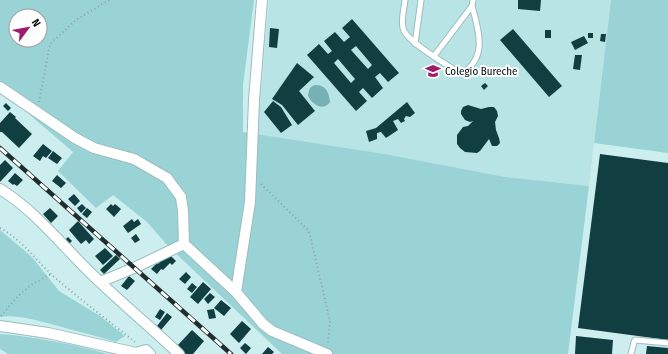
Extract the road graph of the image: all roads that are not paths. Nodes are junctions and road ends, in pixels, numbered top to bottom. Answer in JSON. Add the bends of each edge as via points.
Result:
{"nodes":[{"id":1,"x":262,"y":0,"type":"edge"},
{"id":2,"x":405,"y":0,"type":"edge"},
{"id":3,"x":421,"y":0,"type":"edge"},
{"id":4,"x":473,"y":0,"type":"edge"},
{"id":5,"x":472,"y":6,"type":"junction"},
{"id":6,"x":415,"y":44,"type":"junction"},
{"id":7,"x":434,"y":56,"type":"junction"},
{"id":8,"x":0,"y":88,"type":"edge"},
{"id":9,"x":0,"y":189,"type":"edge"},
{"id":10,"x":184,"y":244,"type":"junction"},
{"id":11,"x":100,"y":282,"type":"junction"},
{"id":12,"x":236,"y":292,"type":"junction"},
{"id":13,"x":0,"y":326,"type":"edge"},
{"id":14,"x":668,"y":344,"type":"edge"},
{"id":15,"x":327,"y":351,"type":"edge"},
{"id":16,"x":148,"y":352,"type":"edge"},
{"id":17,"x":179,"y":354,"type":"edge"},
{"id":18,"x":631,"y":354,"type":"edge"}],
"edges":[{"from":1,"to":12,"type":"street","via":[[254,100],[250,202]]},
{"from":2,"to":6,"type":"lane","via":[[402,28],[404,34]]},
{"from":3,"to":6,"type":"lane"},
{"from":4,"to":5,"type":"lane"},
{"from":5,"to":7,"type":"lane"},
{"from":5,"to":7,"type":"lane","via":[[479,34],[479,54],[469,70],[461,74]]},
{"from":6,"to":7,"type":"lane"},
{"from":8,"to":10,"type":"street","via":[[75,138],[94,148],[134,159],[167,178],[181,197]]},
{"from":9,"to":11,"type":"street","via":[[34,214]]},
{"from":10,"to":11,"type":"street"},
{"from":10,"to":12,"type":"street"},
{"from":11,"to":17,"type":"street"},
{"from":12,"to":15,"type":"street","via":[[272,331]]},
{"from":13,"to":16,"type":"street","via":[[48,333],[136,353]]},
{"from":14,"to":18,"type":"lane","via":[[636,340]]}]}
